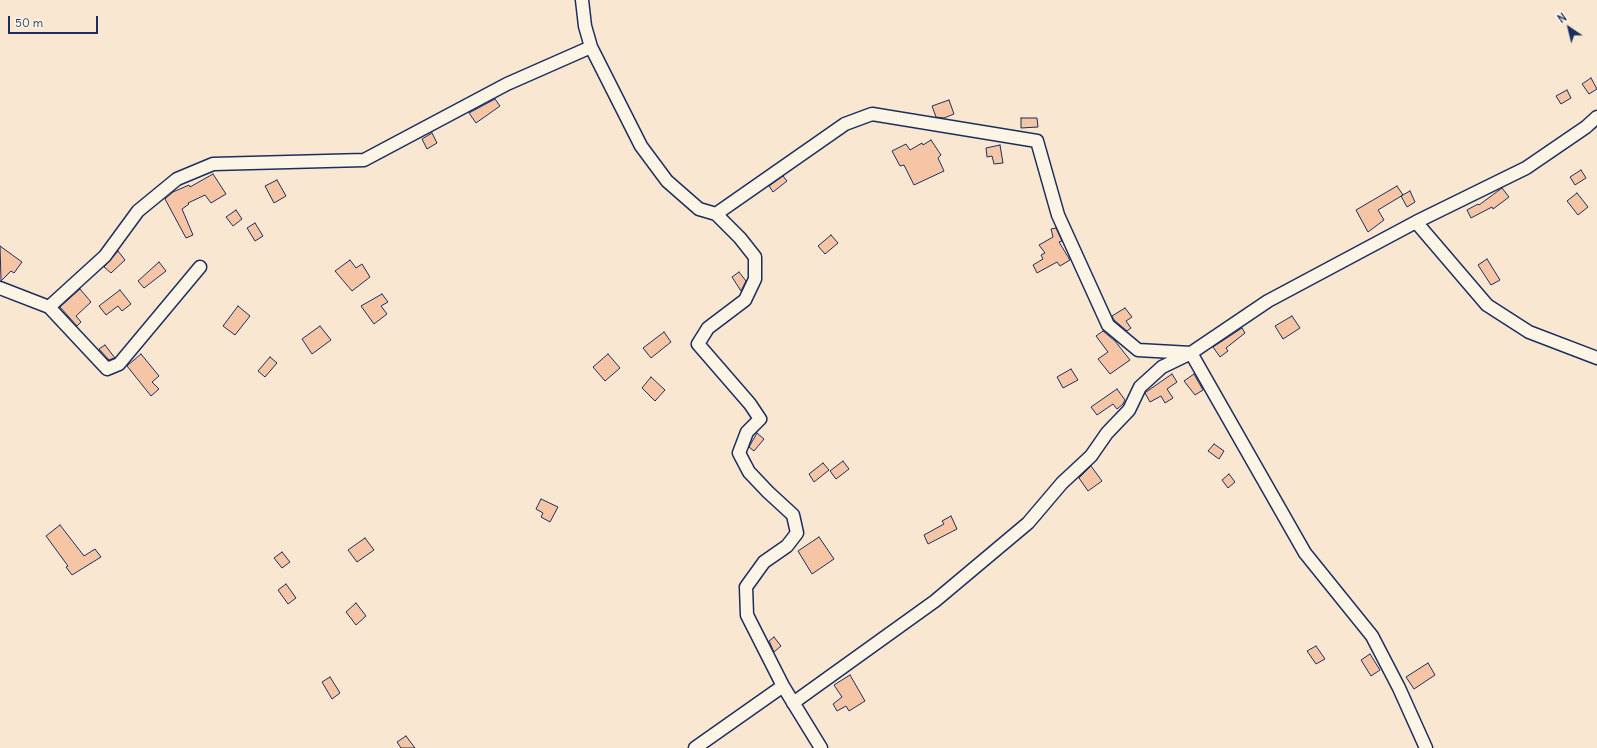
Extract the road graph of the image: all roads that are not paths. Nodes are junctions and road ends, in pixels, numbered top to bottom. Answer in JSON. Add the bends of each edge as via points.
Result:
{"nodes":[{"id":1,"x":582,"y":0,"type":"edge"},
{"id":2,"x":591,"y":47,"type":"junction"},
{"id":3,"x":1597,"y":117,"type":"edge"},
{"id":4,"x":716,"y":214,"type":"junction"},
{"id":5,"x":1416,"y":222,"type":"junction"},
{"id":6,"x":200,"y":267,"type":"dead end"},
{"id":7,"x":0,"y":288,"type":"edge"},
{"id":8,"x":49,"y":307,"type":"junction"},
{"id":9,"x":1191,"y":353,"type":"junction"},
{"id":10,"x":1597,"y":358,"type":"edge"},
{"id":11,"x":783,"y":686,"type":"junction"},
{"id":12,"x":793,"y":703,"type":"junction"},
{"id":13,"x":695,"y":748,"type":"edge"},
{"id":14,"x":821,"y":748,"type":"edge"},
{"id":15,"x":1426,"y":748,"type":"edge"}],
"edges":[{"from":1,"to":2,"type":"street"},
{"from":2,"to":4,"type":"street","via":[[641,146],[658,170],[700,209]]},
{"from":2,"to":8,"type":"street","via":[[507,84],[364,160],[213,164],[177,179],[138,211],[105,256]]},
{"from":3,"to":5,"type":"street","via":[[1526,168]]},
{"from":4,"to":9,"type":"street","via":[[845,124],[872,114],[1037,141],[1058,215],[1108,326],[1138,350]]},
{"from":4,"to":11,"type":"street","via":[[755,257],[755,280],[745,300],[708,328],[698,344],[760,419],[748,432],[739,453],[749,472],[793,515],[798,533],[787,546],[764,562],[746,587],[747,615]]},
{"from":5,"to":9,"type":"street","via":[[1268,301]]},
{"from":5,"to":10,"type":"street","via":[[1487,305],[1529,332]]},
{"from":6,"to":8,"type":"street","via":[[119,364],[107,369]]},
{"from":7,"to":8,"type":"street"},
{"from":9,"to":12,"type":"street","via":[[1162,366],[1140,387],[1129,410],[1107,433],[1091,456],[1062,483],[1028,523],[935,600]]},
{"from":9,"to":15,"type":"street","via":[[1305,553],[1372,636]]},
{"from":11,"to":12,"type":"street"},
{"from":11,"to":13,"type":"street"},
{"from":12,"to":14,"type":"street"}]}
